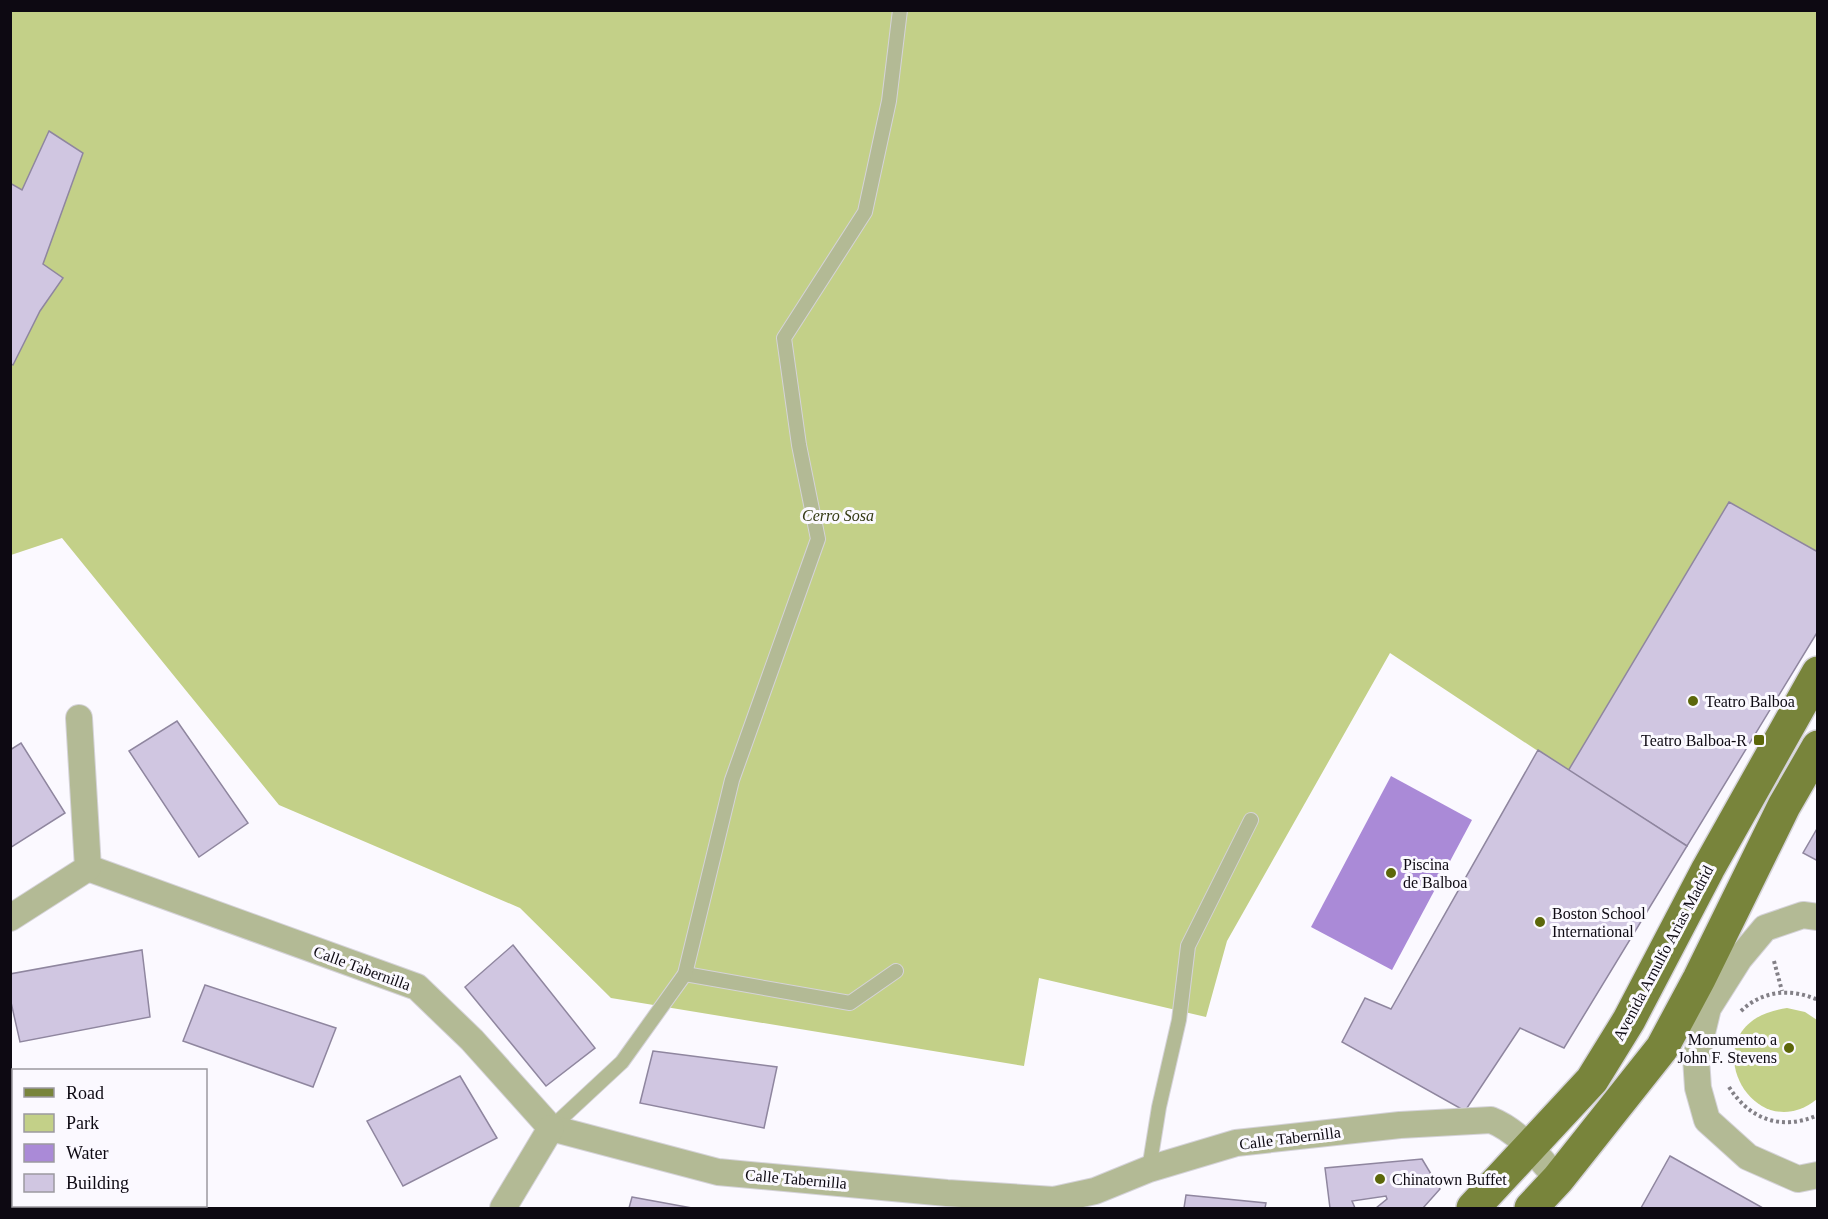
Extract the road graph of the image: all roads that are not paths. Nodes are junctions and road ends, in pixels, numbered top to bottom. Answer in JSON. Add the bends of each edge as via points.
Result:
{"nodes":[{"id":1,"x":900,"y":10,"type":"edge"},
{"id":2,"x":1818,"y":673,"type":"edge"},
{"id":3,"x":79,"y":718,"type":"dead end"},
{"id":4,"x":1818,"y":747,"type":"edge"},
{"id":5,"x":1251,"y":820,"type":"dead end"},
{"id":6,"x":88,"y":868,"type":"junction"},
{"id":7,"x":10,"y":918,"type":"edge"},
{"id":8,"x":1818,"y":918,"type":"edge"},
{"id":9,"x":896,"y":971,"type":"dead end"},
{"id":10,"x":685,"y":974,"type":"junction"},
{"id":11,"x":551,"y":1128,"type":"junction"},
{"id":12,"x":1530,"y":1148,"type":"junction"},
{"id":13,"x":1149,"y":1169,"type":"junction"},
{"id":14,"x":1818,"y":1175,"type":"edge"},
{"id":15,"x":1558,"y":1179,"type":"junction"},
{"id":16,"x":503,"y":1209,"type":"edge"},
{"id":17,"x":1473,"y":1209,"type":"edge"},
{"id":18,"x":1531,"y":1209,"type":"edge"}],
"edges":[{"from":1,"to":10,"type":"lane","via":[[889,102],[865,212],[784,338],[818,539],[732,780]]},
{"from":2,"to":12,"type":"main road","name":"Avenida Arnulfo Arias Madrid","via":[[1713,858],[1629,1020],[1592,1080]]},
{"from":3,"to":6,"type":"street"},
{"from":4,"to":15,"type":"main road","via":[[1784,806],[1662,1048]]},
{"from":5,"to":13,"type":"lane","via":[[1188,946],[1179,1020]]},
{"from":6,"to":7,"type":"street"},
{"from":6,"to":11,"type":"street","name":"Calle Tabernilla","via":[[417,987],[472,1040]]},
{"from":8,"to":14,"type":"street","via":[[1803,915],[1765,928],[1738,959],[1708,1008],[1696,1058],[1698,1088],[1707,1120],[1748,1157],[1798,1179]]},
{"from":9,"to":10,"type":"lane","via":[[850,1003]]},
{"from":10,"to":11,"type":"lane","via":[[622,1062]]},
{"from":11,"to":13,"type":"street","name":"Calle Tabernilla","via":[[718,1172],[947,1193],[1054,1200],[1095,1191]]},
{"from":11,"to":16,"type":"street"},
{"from":12,"to":13,"type":"street","name":"Calle Tabernilla","via":[[1504,1125],[1491,1120],[1400,1125],[1236,1143]]},
{"from":12,"to":15,"type":"street","name":"Calle Tabernilla"},
{"from":12,"to":17,"type":"main road","name":"Avenida Arnulfo Arias Madrid"},
{"from":15,"to":18,"type":"main road"}]}
